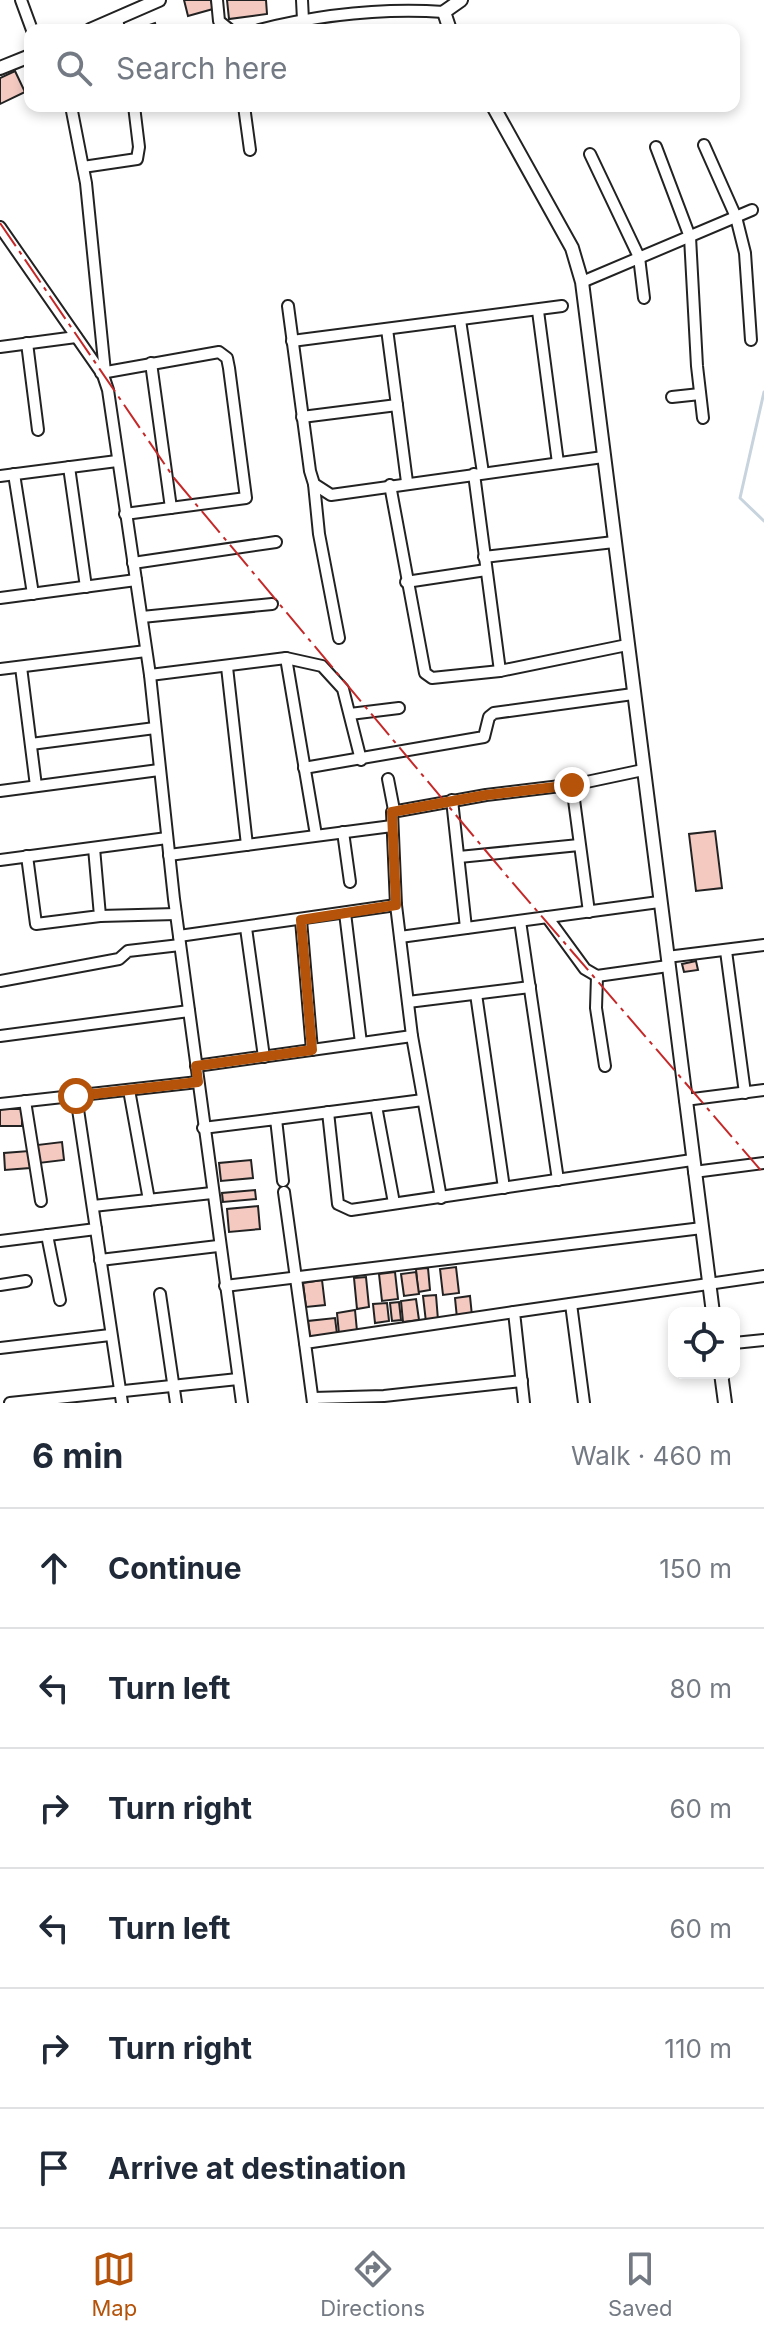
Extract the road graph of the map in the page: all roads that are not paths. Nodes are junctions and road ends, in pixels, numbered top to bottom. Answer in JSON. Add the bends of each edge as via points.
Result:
{"nodes":[{"id":1,"x":21,"y":0,"type":"edge"},
{"id":2,"x":159,"y":0,"type":"edge"},
{"id":3,"x":217,"y":0,"type":"edge"},
{"id":4,"x":302,"y":0,"type":"edge"},
{"id":5,"x":461,"y":0,"type":"edge"},
{"id":6,"x":444,"y":12,"type":"junction"},
{"id":7,"x":303,"y":20,"type":"junction"},
{"id":8,"x":30,"y":24,"type":"edge"},
{"id":9,"x":118,"y":24,"type":"edge"},
{"id":10,"x":223,"y":24,"type":"edge"},
{"id":11,"x":285,"y":24,"type":"edge"},
{"id":12,"x":448,"y":24,"type":"edge"},
{"id":13,"x":24,"y":58,"type":"edge"},
{"id":14,"x":0,"y":68,"type":"edge"},
{"id":15,"x":72,"y":112,"type":"edge"},
{"id":16,"x":134,"y":112,"type":"edge"},
{"id":17,"x":245,"y":112,"type":"edge"},
{"id":18,"x":496,"y":112,"type":"edge"},
{"id":19,"x":704,"y":145,"type":"dead end"},
{"id":20,"x":656,"y":147,"type":"dead end"},
{"id":21,"x":250,"y":150,"type":"dead end"},
{"id":22,"x":590,"y":154,"type":"dead end"},
{"id":23,"x":83,"y":167,"type":"junction"},
{"id":24,"x":752,"y":210,"type":"dead end"},
{"id":25,"x":736,"y":217,"type":"junction"},
{"id":26,"x":0,"y":227,"type":"edge"},
{"id":27,"x":690,"y":237,"type":"junction"},
{"id":28,"x":639,"y":257,"type":"junction"},
{"id":29,"x":582,"y":282,"type":"junction"},
{"id":30,"x":644,"y":298,"type":"dead end"},
{"id":31,"x":288,"y":306,"type":"dead end"},
{"id":32,"x":562,"y":306,"type":"dead end"},
{"id":33,"x":538,"y":311,"type":"junction"},
{"id":34,"x":460,"y":320,"type":"junction"},
{"id":35,"x":387,"y":329,"type":"junction"},
{"id":36,"x":76,"y":337,"type":"junction"},
{"id":37,"x":751,"y":340,"type":"dead end"},
{"id":38,"x":292,"y":341,"type":"junction"},
{"id":39,"x":27,"y":343,"type":"junction"},
{"id":40,"x":0,"y":347,"type":"edge"},
{"id":41,"x":151,"y":363,"type":"junction"},
{"id":42,"x":103,"y":372,"type":"junction"},
{"id":43,"x":700,"y":394,"type":"junction"},
{"id":44,"x":672,"y":397,"type":"dead end"},
{"id":45,"x":397,"y":405,"type":"junction"},
{"id":46,"x":302,"y":417,"type":"junction"},
{"id":47,"x":703,"y":418,"type":"dead end"},
{"id":48,"x":38,"y":430,"type":"dead end"},
{"id":49,"x":603,"y":457,"type":"junction"},
{"id":50,"x":117,"y":461,"type":"junction"},
{"id":51,"x":558,"y":463,"type":"junction"},
{"id":52,"x":69,"y":467,"type":"junction"},
{"id":53,"x":478,"y":473,"type":"junction"},
{"id":54,"x":14,"y":474,"type":"junction"},
{"id":55,"x":0,"y":476,"type":"edge"},
{"id":56,"x":407,"y":482,"type":"junction"},
{"id":57,"x":314,"y":484,"type":"junction"},
{"id":58,"x":390,"y":485,"type":"junction"},
{"id":59,"x":171,"y":508,"type":"junction"},
{"id":60,"x":125,"y":514,"type":"junction"},
{"id":61,"x":276,"y":542,"type":"dead end"},
{"id":62,"x":614,"y":542,"type":"junction"},
{"id":63,"x":484,"y":557,"type":"junction"},
{"id":64,"x":133,"y":563,"type":"junction"},
{"id":65,"x":486,"y":570,"type":"junction"},
{"id":66,"x":136,"y":580,"type":"junction"},
{"id":67,"x":406,"y":582,"type":"junction"},
{"id":68,"x":86,"y":587,"type":"junction"},
{"id":69,"x":33,"y":594,"type":"junction"},
{"id":70,"x":0,"y":598,"type":"edge"},
{"id":71,"x":272,"y":604,"type":"dead end"},
{"id":72,"x":142,"y":617,"type":"junction"},
{"id":73,"x":339,"y":638,"type":"dead end"},
{"id":74,"x":627,"y":645,"type":"junction"},
{"id":75,"x":146,"y":651,"type":"junction"},
{"id":76,"x":286,"y":658,"type":"junction"},
{"id":77,"x":21,"y":667,"type":"junction"},
{"id":78,"x":227,"y":667,"type":"junction"},
{"id":79,"x":0,"y":669,"type":"edge"},
{"id":80,"x":500,"y":671,"type":"junction"},
{"id":81,"x":150,"y":675,"type":"junction"},
{"id":82,"x":633,"y":694,"type":"junction"},
{"id":83,"x":399,"y":708,"type":"dead end"},
{"id":84,"x":350,"y":714,"type":"junction"},
{"id":85,"x":155,"y":728,"type":"junction"},
{"id":86,"x":31,"y":744,"type":"junction"},
{"id":87,"x":361,"y":760,"type":"junction"},
{"id":88,"x":304,"y":768,"type":"junction"},
{"id":89,"x":159,"y":770,"type":"junction"},
{"id":90,"x":643,"y":770,"type":"junction"},
{"id":91,"x":388,"y":779,"type":"dead end"},
{"id":92,"x":572,"y":785,"type":"junction"},
{"id":93,"x":36,"y":786,"type":"junction"},
{"id":94,"x":0,"y":791,"type":"edge"},
{"id":95,"x":452,"y":800,"type":"junction"},
{"id":96,"x":394,"y":810,"type":"junction"},
{"id":97,"x":392,"y":826,"type":"junction"},
{"id":98,"x":343,"y":832,"type":"junction"},
{"id":99,"x":316,"y":835,"type":"junction"},
{"id":100,"x":167,"y":838,"type":"junction"},
{"id":101,"x":247,"y":845,"type":"junction"},
{"id":102,"x":579,"y":845,"type":"junction"},
{"id":103,"x":94,"y":848,"type":"junction"},
{"id":104,"x":169,"y":855,"type":"junction"},
{"id":105,"x":27,"y":856,"type":"junction"},
{"id":106,"x":459,"y":857,"type":"junction"},
{"id":107,"x":0,"y":860,"type":"edge"},
{"id":108,"x":350,"y":882,"type":"dead end"},
{"id":109,"x":659,"y":902,"type":"junction"},
{"id":110,"x":396,"y":905,"type":"junction"},
{"id":111,"x":589,"y":912,"type":"junction"},
{"id":112,"x":345,"y":913,"type":"junction"},
{"id":113,"x":176,"y":914,"type":"junction"},
{"id":114,"x":100,"y":916,"type":"junction"},
{"id":115,"x":547,"y":917,"type":"junction"},
{"id":116,"x":301,"y":920,"type":"junction"},
{"id":117,"x":520,"y":921,"type":"junction"},
{"id":118,"x":246,"y":928,"type":"junction"},
{"id":119,"x":466,"y":928,"type":"junction"},
{"id":120,"x":400,"y":937,"type":"junction"},
{"id":121,"x":180,"y":941,"type":"junction"},
{"id":122,"x":764,"y":945,"type":"edge"},
{"id":123,"x":726,"y":951,"type":"junction"},
{"id":124,"x":667,"y":961,"type":"junction"},
{"id":125,"x":597,"y":976,"type":"junction"},
{"id":126,"x":0,"y":981,"type":"edge"},
{"id":127,"x":530,"y":987,"type":"junction"},
{"id":128,"x":476,"y":994,"type":"junction"},
{"id":129,"x":408,"y":1002,"type":"junction"},
{"id":130,"x":189,"y":1011,"type":"junction"},
{"id":131,"x":0,"y":1036,"type":"edge"},
{"id":132,"x":412,"y":1036,"type":"junction"},
{"id":133,"x":361,"y":1043,"type":"junction"},
{"id":134,"x":312,"y":1050,"type":"junction"},
{"id":135,"x":264,"y":1057,"type":"junction"},
{"id":136,"x":196,"y":1066,"type":"junction"},
{"id":137,"x":605,"y":1066,"type":"dead end"},
{"id":138,"x":198,"y":1082,"type":"junction"},
{"id":139,"x":129,"y":1090,"type":"junction"},
{"id":140,"x":764,"y":1090,"type":"edge"},
{"id":141,"x":745,"y":1093,"type":"junction"},
{"id":142,"x":76,"y":1096,"type":"junction"},
{"id":143,"x":423,"y":1100,"type":"junction"},
{"id":144,"x":685,"y":1100,"type":"junction"},
{"id":145,"x":25,"y":1101,"type":"junction"},
{"id":146,"x":0,"y":1104,"type":"edge"},
{"id":147,"x":376,"y":1106,"type":"junction"},
{"id":148,"x":328,"y":1112,"type":"junction"},
{"id":149,"x":276,"y":1119,"type":"junction"},
{"id":150,"x":203,"y":1128,"type":"junction"},
{"id":151,"x":764,"y":1163,"type":"edge"},
{"id":152,"x":693,"y":1166,"type":"junction"},
{"id":153,"x":558,"y":1180,"type":"junction"},
{"id":154,"x":504,"y":1188,"type":"junction"},
{"id":155,"x":212,"y":1193,"type":"junction"},
{"id":156,"x":441,"y":1198,"type":"junction"},
{"id":157,"x":149,"y":1200,"type":"junction"},
{"id":158,"x":41,"y":1201,"type":"dead end"},
{"id":159,"x":394,"y":1203,"type":"junction"},
{"id":160,"x":93,"y":1206,"type":"junction"},
{"id":161,"x":702,"y":1228,"type":"junction"},
{"id":162,"x":96,"y":1229,"type":"junction"},
{"id":163,"x":47,"y":1235,"type":"junction"},
{"id":164,"x":0,"y":1241,"type":"edge"},
{"id":165,"x":218,"y":1246,"type":"junction"},
{"id":166,"x":100,"y":1260,"type":"junction"},
{"id":167,"x":764,"y":1276,"type":"edge"},
{"id":168,"x":297,"y":1279,"type":"junction"},
{"id":169,"x":26,"y":1281,"type":"dead end"},
{"id":170,"x":709,"y":1284,"type":"junction"},
{"id":171,"x":0,"y":1285,"type":"edge"},
{"id":172,"x":225,"y":1286,"type":"junction"},
{"id":173,"x":160,"y":1294,"type":"dead end"},
{"id":174,"x":60,"y":1300,"type":"dead end"},
{"id":175,"x":571,"y":1304,"type":"junction"},
{"id":176,"x":712,"y":1307,"type":"edge"},
{"id":177,"x":514,"y":1312,"type":"junction"},
{"id":178,"x":110,"y":1335,"type":"junction"},
{"id":179,"x":764,"y":1340,"type":"edge"},
{"id":180,"x":740,"y":1342,"type":"edge"},
{"id":181,"x":305,"y":1343,"type":"junction"},
{"id":182,"x":0,"y":1348,"type":"edge"},
{"id":183,"x":238,"y":1379,"type":"junction"},
{"id":184,"x":722,"y":1379,"type":"edge"},
{"id":185,"x":522,"y":1381,"type":"junction"},
{"id":186,"x":173,"y":1384,"type":"junction"},
{"id":187,"x":120,"y":1391,"type":"junction"},
{"id":188,"x":63,"y":1400,"type":"edge"},
{"id":189,"x":313,"y":1401,"type":"edge"},
{"id":190,"x":10,"y":1403,"type":"edge"},
{"id":191,"x":122,"y":1403,"type":"edge"},
{"id":192,"x":176,"y":1403,"type":"edge"},
{"id":193,"x":242,"y":1403,"type":"edge"},
{"id":194,"x":524,"y":1403,"type":"edge"},
{"id":195,"x":584,"y":1403,"type":"edge"},
{"id":196,"x":725,"y":1403,"type":"edge"}],
"edges":[{"from":1,"to":8,"type":"street"},
{"from":2,"to":9,"type":"street"},
{"from":3,"to":10,"type":"street"},
{"from":4,"to":7,"type":"street"},
{"from":5,"to":6,"type":"street"},
{"from":6,"to":7,"type":"street"},
{"from":6,"to":12,"type":"street"},
{"from":7,"to":11,"type":"street"},
{"from":13,"to":14,"type":"street"},
{"from":15,"to":23,"type":"street"},
{"from":16,"to":23,"type":"street","via":[[137,159]]},
{"from":17,"to":21,"type":"street"},
{"from":18,"to":29,"type":"street","via":[[572,248]]},
{"from":19,"to":25,"type":"street"},
{"from":20,"to":27,"type":"street"},
{"from":22,"to":28,"type":"street"},
{"from":23,"to":42,"type":"street"},
{"from":24,"to":25,"type":"street"},
{"from":25,"to":27,"type":"street"},
{"from":25,"to":37,"type":"street","via":[[745,253]]},
{"from":26,"to":36,"type":"street"},
{"from":27,"to":28,"type":"street"},
{"from":27,"to":43,"type":"street"},
{"from":28,"to":29,"type":"street"},
{"from":28,"to":30,"type":"street"},
{"from":29,"to":49,"type":"street"},
{"from":31,"to":38,"type":"street"},
{"from":32,"to":33,"type":"street"},
{"from":33,"to":34,"type":"street"},
{"from":33,"to":51,"type":"street"},
{"from":34,"to":35,"type":"street"},
{"from":34,"to":53,"type":"street"},
{"from":35,"to":38,"type":"street"},
{"from":35,"to":45,"type":"street"},
{"from":36,"to":39,"type":"street"},
{"from":36,"to":42,"type":"street"},
{"from":38,"to":46,"type":"street"},
{"from":39,"to":40,"type":"street"},
{"from":39,"to":48,"type":"street"},
{"from":41,"to":42,"type":"street"},
{"from":41,"to":59,"type":"street"},
{"from":41,"to":59,"type":"street","via":[[219,352],[229,368],[246,498]]},
{"from":42,"to":50,"type":"street"},
{"from":43,"to":44,"type":"street"},
{"from":43,"to":47,"type":"street"},
{"from":45,"to":46,"type":"street"},
{"from":45,"to":56,"type":"street"},
{"from":46,"to":57,"type":"street"},
{"from":49,"to":51,"type":"street"},
{"from":49,"to":62,"type":"street"},
{"from":50,"to":52,"type":"street"},
{"from":50,"to":60,"type":"street"},
{"from":51,"to":53,"type":"street"},
{"from":52,"to":54,"type":"street"},
{"from":52,"to":68,"type":"street"},
{"from":53,"to":56,"type":"street"},
{"from":53,"to":63,"type":"street"},
{"from":54,"to":55,"type":"street"},
{"from":54,"to":69,"type":"street"},
{"from":56,"to":58,"type":"street"},
{"from":57,"to":58,"type":"street","via":[[331,495]]},
{"from":57,"to":73,"type":"street"},
{"from":58,"to":67,"type":"street"},
{"from":59,"to":60,"type":"street"},
{"from":60,"to":64,"type":"street"},
{"from":61,"to":64,"type":"street"},
{"from":62,"to":63,"type":"street"},
{"from":62,"to":74,"type":"street"},
{"from":63,"to":65,"type":"street"},
{"from":64,"to":66,"type":"street"},
{"from":65,"to":67,"type":"street"},
{"from":65,"to":80,"type":"street"},
{"from":66,"to":68,"type":"street"},
{"from":66,"to":72,"type":"street"},
{"from":67,"to":80,"type":"street","via":[[425,673],[443,679]]},
{"from":68,"to":69,"type":"street"},
{"from":69,"to":70,"type":"street"},
{"from":71,"to":72,"type":"street"},
{"from":72,"to":75,"type":"street"},
{"from":74,"to":80,"type":"street"},
{"from":74,"to":82,"type":"street"},
{"from":75,"to":77,"type":"street"},
{"from":75,"to":81,"type":"street"},
{"from":76,"to":78,"type":"street"},
{"from":76,"to":84,"type":"street","via":[[331,673],[343,689]]},
{"from":76,"to":88,"type":"street"},
{"from":77,"to":79,"type":"street"},
{"from":77,"to":86,"type":"street"},
{"from":78,"to":81,"type":"street"},
{"from":78,"to":101,"type":"street"},
{"from":81,"to":85,"type":"street"},
{"from":82,"to":87,"type":"street","via":[[494,713],[484,737]]},
{"from":82,"to":90,"type":"street"},
{"from":83,"to":84,"type":"street"},
{"from":84,"to":87,"type":"street"},
{"from":85,"to":86,"type":"street"},
{"from":85,"to":89,"type":"street"},
{"from":86,"to":93,"type":"street"},
{"from":87,"to":88,"type":"street"},
{"from":88,"to":99,"type":"street"},
{"from":89,"to":93,"type":"street"},
{"from":89,"to":100,"type":"street"},
{"from":90,"to":92,"type":"street"},
{"from":90,"to":109,"type":"street"},
{"from":91,"to":96,"type":"street"},
{"from":92,"to":95,"type":"street"},
{"from":92,"to":102,"type":"street"},
{"from":93,"to":94,"type":"street"},
{"from":95,"to":96,"type":"street"},
{"from":95,"to":106,"type":"street"},
{"from":96,"to":97,"type":"street"},
{"from":97,"to":98,"type":"street"},
{"from":97,"to":110,"type":"street"},
{"from":98,"to":99,"type":"street"},
{"from":98,"to":108,"type":"street"},
{"from":99,"to":101,"type":"street"},
{"from":100,"to":103,"type":"street"},
{"from":100,"to":104,"type":"street"},
{"from":101,"to":104,"type":"street"},
{"from":102,"to":106,"type":"street"},
{"from":102,"to":111,"type":"street"},
{"from":103,"to":105,"type":"street"},
{"from":103,"to":114,"type":"street"},
{"from":104,"to":113,"type":"street"},
{"from":105,"to":107,"type":"street"},
{"from":105,"to":114,"type":"street","via":[[36,924]]},
{"from":106,"to":119,"type":"street"},
{"from":109,"to":111,"type":"street"},
{"from":109,"to":124,"type":"street"},
{"from":110,"to":112,"type":"street"},
{"from":110,"to":120,"type":"street"},
{"from":111,"to":115,"type":"street"},
{"from":112,"to":116,"type":"street"},
{"from":112,"to":133,"type":"street"},
{"from":113,"to":114,"type":"street"},
{"from":113,"to":121,"type":"street"},
{"from":115,"to":117,"type":"street"},
{"from":115,"to":125,"type":"street","via":[[585,969]]},
{"from":116,"to":118,"type":"street"},
{"from":116,"to":134,"type":"street"},
{"from":117,"to":119,"type":"street"},
{"from":117,"to":127,"type":"street"},
{"from":118,"to":121,"type":"street"},
{"from":118,"to":135,"type":"street"},
{"from":119,"to":120,"type":"street"},
{"from":120,"to":129,"type":"street"},
{"from":121,"to":126,"type":"street","via":[[128,951],[119,959]]},
{"from":121,"to":130,"type":"street"},
{"from":122,"to":123,"type":"street"},
{"from":123,"to":124,"type":"street"},
{"from":123,"to":141,"type":"street"},
{"from":124,"to":125,"type":"street"},
{"from":124,"to":144,"type":"street"},
{"from":125,"to":137,"type":"street"},
{"from":127,"to":128,"type":"street"},
{"from":127,"to":153,"type":"street"},
{"from":128,"to":129,"type":"street"},
{"from":128,"to":154,"type":"street"},
{"from":129,"to":132,"type":"street"},
{"from":130,"to":131,"type":"street"},
{"from":130,"to":136,"type":"street"},
{"from":132,"to":133,"type":"street"},
{"from":132,"to":143,"type":"street"},
{"from":133,"to":134,"type":"street"},
{"from":134,"to":135,"type":"street"},
{"from":135,"to":136,"type":"street"},
{"from":136,"to":138,"type":"street"},
{"from":138,"to":139,"type":"street"},
{"from":138,"to":150,"type":"street"},
{"from":139,"to":142,"type":"street"},
{"from":139,"to":157,"type":"street"},
{"from":140,"to":141,"type":"street"},
{"from":141,"to":144,"type":"street"},
{"from":142,"to":145,"type":"street"},
{"from":142,"to":160,"type":"street"},
{"from":143,"to":147,"type":"street"},
{"from":143,"to":156,"type":"street"},
{"from":144,"to":152,"type":"street"},
{"from":145,"to":146,"type":"street"},
{"from":145,"to":158,"type":"street"},
{"from":147,"to":148,"type":"street"},
{"from":147,"to":159,"type":"street"},
{"from":148,"to":149,"type":"street"},
{"from":148,"to":159,"type":"street","via":[[338,1204],[351,1210]]},
{"from":149,"to":150,"type":"street"},
{"from":149,"to":168,"type":"street"},
{"from":150,"to":155,"type":"street"},
{"from":151,"to":152,"type":"street"},
{"from":152,"to":153,"type":"street"},
{"from":152,"to":161,"type":"street"},
{"from":153,"to":154,"type":"street"},
{"from":154,"to":156,"type":"street"},
{"from":155,"to":157,"type":"street"},
{"from":155,"to":165,"type":"street"},
{"from":156,"to":159,"type":"street"},
{"from":157,"to":160,"type":"street"},
{"from":160,"to":162,"type":"street"},
{"from":161,"to":168,"type":"street"},
{"from":161,"to":170,"type":"street"},
{"from":162,"to":163,"type":"street"},
{"from":162,"to":166,"type":"street"},
{"from":163,"to":164,"type":"street"},
{"from":163,"to":174,"type":"street"},
{"from":165,"to":166,"type":"street"},
{"from":165,"to":172,"type":"street"},
{"from":166,"to":178,"type":"street"},
{"from":167,"to":170,"type":"street"},
{"from":168,"to":172,"type":"street"},
{"from":168,"to":181,"type":"street"},
{"from":169,"to":171,"type":"street"},
{"from":170,"to":175,"type":"street"},
{"from":170,"to":176,"type":"street"},
{"from":172,"to":183,"type":"street"},
{"from":173,"to":186,"type":"street"},
{"from":175,"to":177,"type":"street"},
{"from":175,"to":195,"type":"street"},
{"from":177,"to":181,"type":"street"},
{"from":177,"to":185,"type":"street"},
{"from":178,"to":182,"type":"street"},
{"from":178,"to":187,"type":"street"},
{"from":179,"to":180,"type":"street"},
{"from":181,"to":189,"type":"street"},
{"from":183,"to":186,"type":"street"},
{"from":183,"to":193,"type":"street"},
{"from":184,"to":196,"type":"street"},
{"from":185,"to":189,"type":"street"},
{"from":185,"to":194,"type":"street"},
{"from":186,"to":187,"type":"street"},
{"from":186,"to":192,"type":"street"},
{"from":187,"to":188,"type":"street"},
{"from":187,"to":191,"type":"street"},
{"from":188,"to":190,"type":"street"}]}
